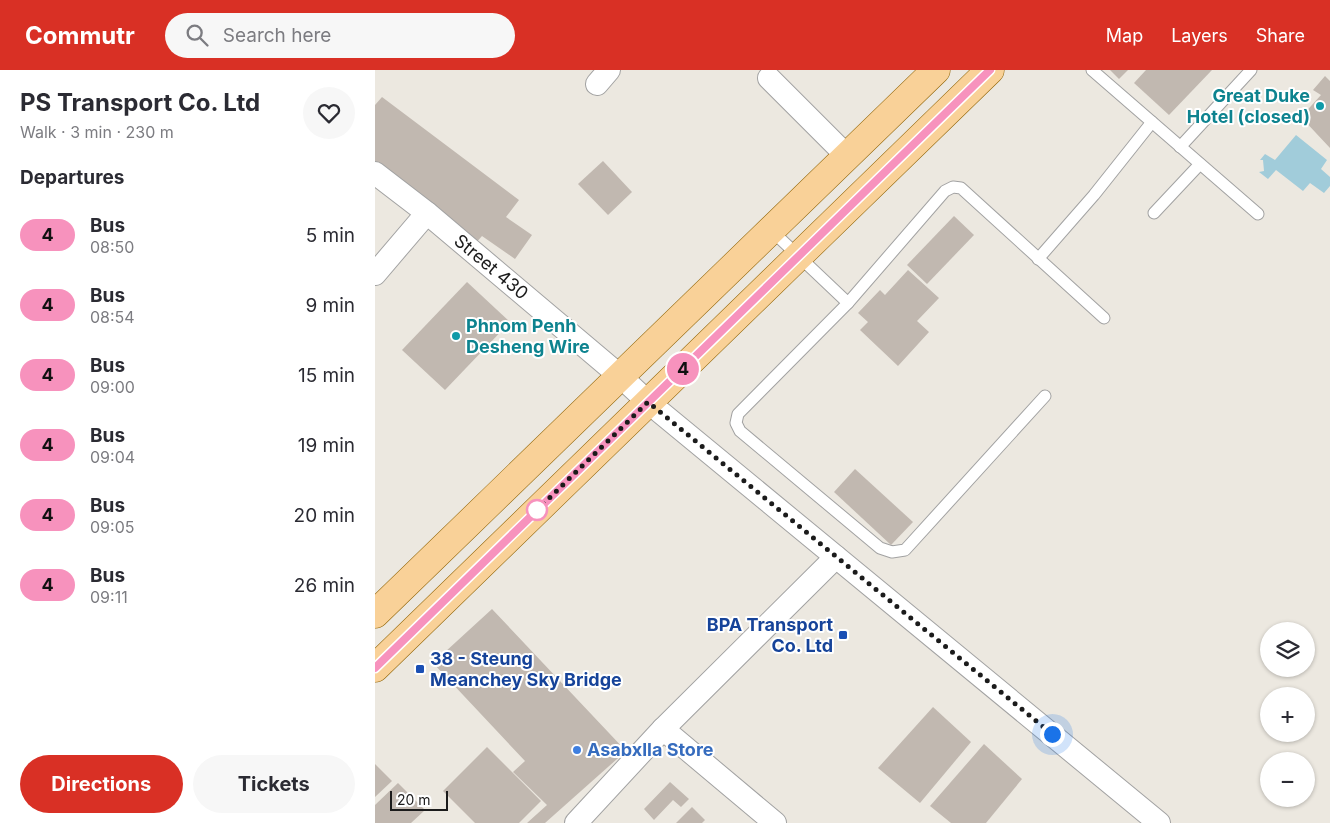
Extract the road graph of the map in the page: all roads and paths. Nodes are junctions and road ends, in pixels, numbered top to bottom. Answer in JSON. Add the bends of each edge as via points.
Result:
{"nodes":[{"id":1,"x":936,"y":70,"type":"edge"},
{"id":2,"x":991,"y":70,"type":"edge"},
{"id":3,"x":1092,"y":70,"type":"edge"},
{"id":4,"x":1251,"y":70,"type":"edge"},
{"id":5,"x":769,"y":78,"type":"dead end"},
{"id":6,"x":1152,"y":122,"type":"junction"},
{"id":7,"x":1180,"y":147,"type":"junction"},
{"id":8,"x":847,"y":156,"type":"junction"},
{"id":9,"x":1199,"y":164,"type":"junction"},
{"id":10,"x":375,"y":173,"type":"edge"},
{"id":11,"x":1154,"y":212,"type":"dead end"},
{"id":12,"x":427,"y":213,"type":"junction"},
{"id":13,"x":1258,"y":214,"type":"dead end"},
{"id":14,"x":771,"y":230,"type":"junction"},
{"id":15,"x":799,"y":256,"type":"junction"},
{"id":16,"x":1038,"y":258,"type":"junction"},
{"id":17,"x":375,"y":274,"type":"edge"},
{"id":18,"x":848,"y":303,"type":"junction"},
{"id":19,"x":1104,"y":318,"type":"dead end"},
{"id":20,"x":620,"y":376,"type":"junction"},
{"id":21,"x":1045,"y":396,"type":"dead end"},
{"id":22,"x":648,"y":402,"type":"junction"},
{"id":23,"x":836,"y":557,"type":"junction"},
{"id":24,"x":375,"y":614,"type":"edge"},
{"id":25,"x":375,"y":668,"type":"edge"},
{"id":26,"x":663,"y":730,"type":"junction"},
{"id":27,"x":576,"y":823,"type":"edge"},
{"id":28,"x":775,"y":823,"type":"edge"},
{"id":29,"x":1159,"y":823,"type":"edge"}],
"edges":[{"from":1,"to":8,"type":"main road"},
{"from":2,"to":15,"type":"main road"},
{"from":3,"to":6,"type":"lane"},
{"from":4,"to":7,"type":"lane"},
{"from":5,"to":8,"type":"street"},
{"from":6,"to":7,"type":"lane"},
{"from":6,"to":16,"type":"lane"},
{"from":7,"to":9,"type":"lane"},
{"from":8,"to":14,"type":"main road"},
{"from":9,"to":11,"type":"lane"},
{"from":9,"to":13,"type":"lane"},
{"from":10,"to":12,"type":"street","name":"Street 430"},
{"from":12,"to":17,"type":"street"},
{"from":12,"to":20,"type":"street","name":"Street 430"},
{"from":14,"to":15,"type":"lane"},
{"from":14,"to":20,"type":"main road"},
{"from":15,"to":18,"type":"lane"},
{"from":15,"to":22,"type":"main road"},
{"from":16,"to":18,"type":"lane","via":[[961,188],[953,187],[945,192]]},
{"from":16,"to":19,"type":"lane"},
{"from":18,"to":21,"type":"lane","via":[[738,414],[736,423],[739,431],[880,548],[892,552],[905,550]]},
{"from":20,"to":22,"type":"street","name":"Street 430"},
{"from":20,"to":24,"type":"main road"},
{"from":22,"to":23,"type":"street","name":"Street 430"},
{"from":22,"to":25,"type":"main road"},
{"from":23,"to":26,"type":"street"},
{"from":23,"to":29,"type":"street","name":"Street 430"},
{"from":26,"to":27,"type":"street"},
{"from":26,"to":28,"type":"street"}]}
